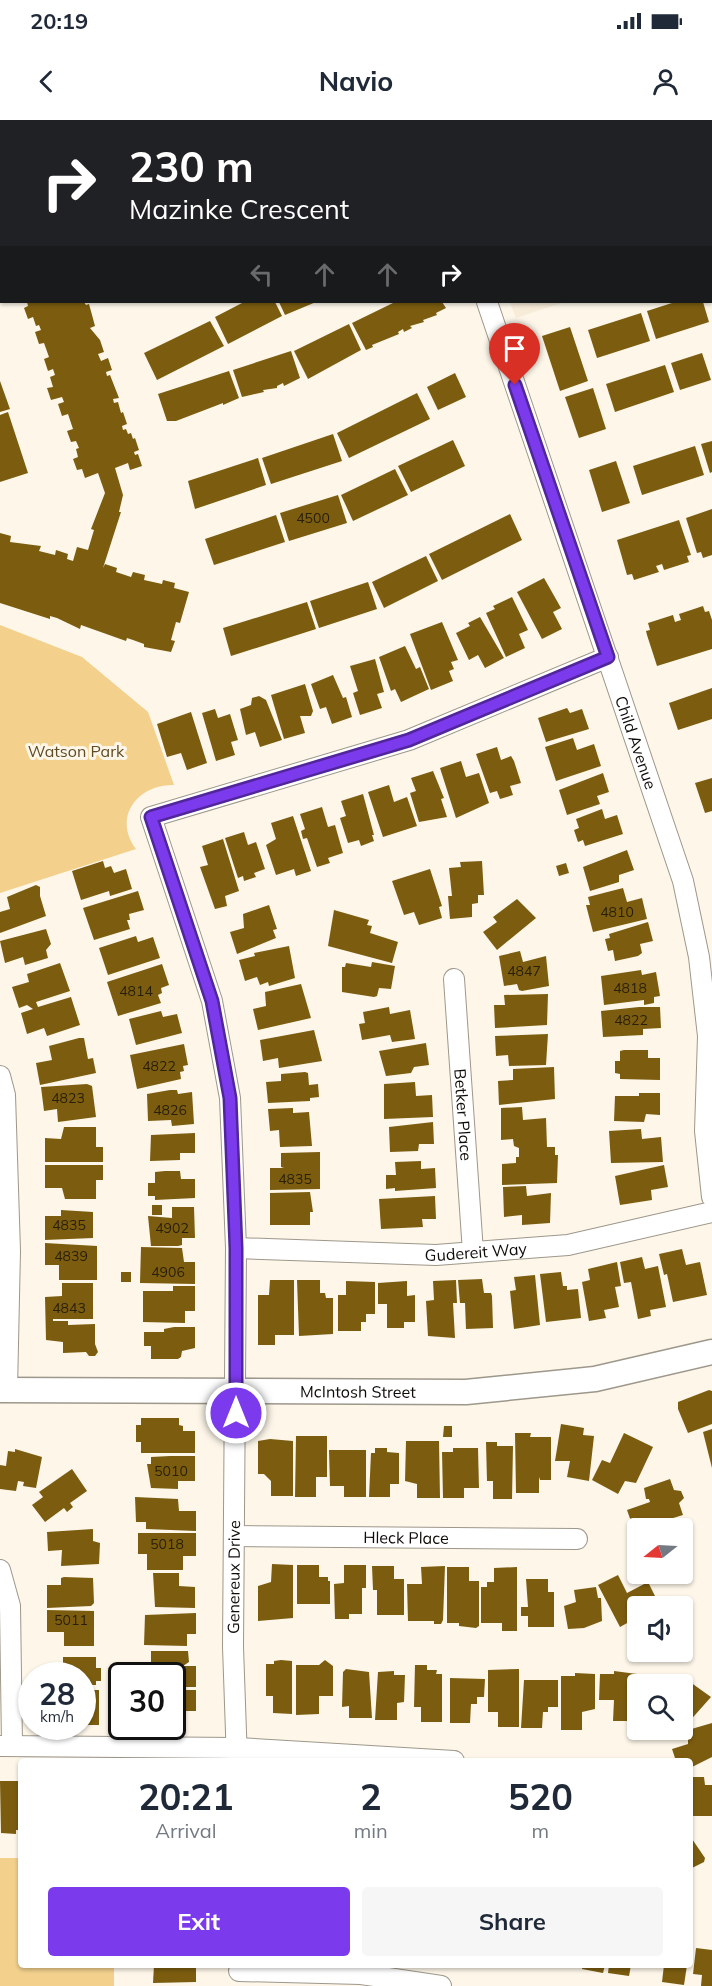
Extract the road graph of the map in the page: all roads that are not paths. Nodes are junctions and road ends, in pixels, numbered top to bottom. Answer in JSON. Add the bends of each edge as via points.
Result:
{"nodes":[{"id":1,"x":487,"y":303,"type":"edge"},
{"id":2,"x":608,"y":657,"type":"junction"},
{"id":3,"x":454,"y":979,"type":"dead end"},
{"id":4,"x":0,"y":1076,"type":"edge"},
{"id":5,"x":712,"y":1197,"type":"edge"},
{"id":6,"x":712,"y":1212,"type":"edge"},
{"id":7,"x":236,"y":1248,"type":"junction"},
{"id":8,"x":5,"y":1251,"type":"edge"},
{"id":9,"x":473,"y":1252,"type":"junction"},
{"id":10,"x":712,"y":1352,"type":"edge"},
{"id":11,"x":4,"y":1390,"type":"edge"},
{"id":12,"x":236,"y":1393,"type":"junction"},
{"id":13,"x":234,"y":1536,"type":"junction"},
{"id":14,"x":578,"y":1539,"type":"dead end"},
{"id":15,"x":0,"y":1570,"type":"edge"},
{"id":16,"x":6,"y":1745,"type":"edge"},
{"id":17,"x":237,"y":1755,"type":"edge"},
{"id":18,"x":346,"y":1758,"type":"edge"},
{"id":19,"x":239,"y":1974,"type":"edge"},
{"id":20,"x":441,"y":1986,"type":"edge"}],
"edges":[{"from":1,"to":2,"type":"street","name":"Child Avenue"},
{"from":2,"to":5,"type":"street","name":"Child Avenue","via":[[683,881],[699,957],[708,1036],[705,1131]]},
{"from":2,"to":7,"type":"street","name":"Genereux Drive","via":[[409,740],[151,817],[212,1001],[230,1098]]},
{"from":3,"to":9,"type":"street","name":"Betker Place"},
{"from":4,"to":8,"type":"street","via":[[5,1095]]},
{"from":6,"to":9,"type":"street","name":"Gudereit Way","via":[[568,1245]]},
{"from":7,"to":9,"type":"street","name":"Gudereit Way","via":[[436,1255]]},
{"from":7,"to":12,"type":"street","name":"Genereux Drive"},
{"from":8,"to":11,"type":"street"},
{"from":10,"to":12,"type":"street","name":"McIntosh Street","via":[[594,1379],[466,1392]]},
{"from":11,"to":12,"type":"street","name":"McIntosh Street"},
{"from":12,"to":13,"type":"street","name":"Genereux Drive"},
{"from":13,"to":14,"type":"street","name":"Hleck Place"},
{"from":13,"to":17,"type":"street","name":"Genereux Drive"},
{"from":15,"to":16,"type":"street","via":[[10,1606]]},
{"from":16,"to":17,"type":"street"},
{"from":17,"to":18,"type":"street"},
{"from":19,"to":20,"type":"street","via":[[361,1974]]}]}
